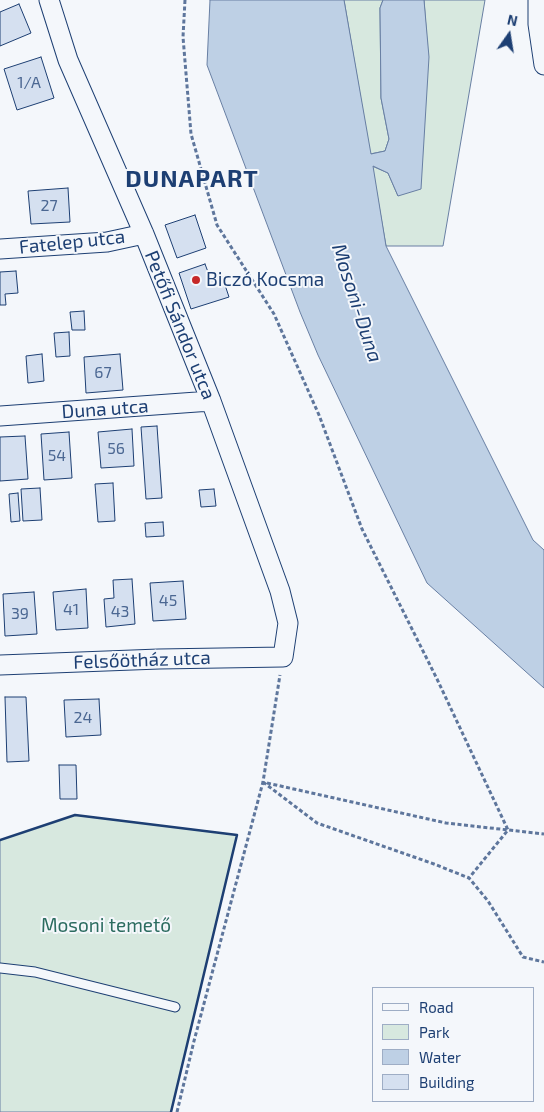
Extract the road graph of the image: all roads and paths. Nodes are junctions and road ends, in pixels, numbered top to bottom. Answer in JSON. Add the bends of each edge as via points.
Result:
{"nodes":[{"id":1,"x":48,"y":0,"type":"edge"},
{"id":2,"x":185,"y":0,"type":"edge"},
{"id":3,"x":538,"y":0,"type":"edge"},
{"id":4,"x":544,"y":65,"type":"edge"},
{"id":5,"x":144,"y":234,"type":"junction"},
{"id":6,"x":0,"y":249,"type":"edge"},
{"id":7,"x":211,"y":401,"type":"junction"},
{"id":8,"x":0,"y":416,"type":"edge"},
{"id":9,"x":283,"y":657,"type":"junction"},
{"id":10,"x":0,"y":665,"type":"edge"},
{"id":11,"x":264,"y":782,"type":"junction"},
{"id":12,"x":508,"y":830,"type":"junction"},
{"id":13,"x":544,"y":834,"type":"edge"},
{"id":14,"x":469,"y":878,"type":"junction"},
{"id":15,"x":544,"y":962,"type":"edge"},
{"id":16,"x":0,"y":968,"type":"edge"},
{"id":17,"x":175,"y":1006,"type":"dead end"},
{"id":18,"x":177,"y":1112,"type":"edge"}],
"edges":[{"from":1,"to":5,"type":"street","name":"Petőfi Sándor utca","via":[[68,60]]},
{"from":2,"to":12,"type":"path","via":[[183,37],[191,134],[217,225],[274,314],[319,416],[362,528]]},
{"from":3,"to":4,"type":"street"},
{"from":5,"to":6,"type":"street","name":"Fatelep utca","via":[[107,242]]},
{"from":5,"to":7,"type":"street","name":"Petőfi Sándor utca"},
{"from":7,"to":8,"type":"street","name":"Duna utca"},
{"from":7,"to":9,"type":"street","name":"Petőfi Sándor utca","via":[[280,591],[288,623]]},
{"from":9,"to":10,"type":"street","name":"Felsőötház utca"},
{"from":9,"to":11,"type":"path"},
{"from":11,"to":12,"type":"path","via":[[446,823]]},
{"from":11,"to":14,"type":"path","via":[[317,823]]},
{"from":11,"to":18,"type":"path"},
{"from":12,"to":13,"type":"path"},
{"from":12,"to":14,"type":"path"},
{"from":14,"to":15,"type":"path","via":[[488,901],[523,957]]},
{"from":16,"to":17,"type":"lane","via":[[35,972]]}]}
